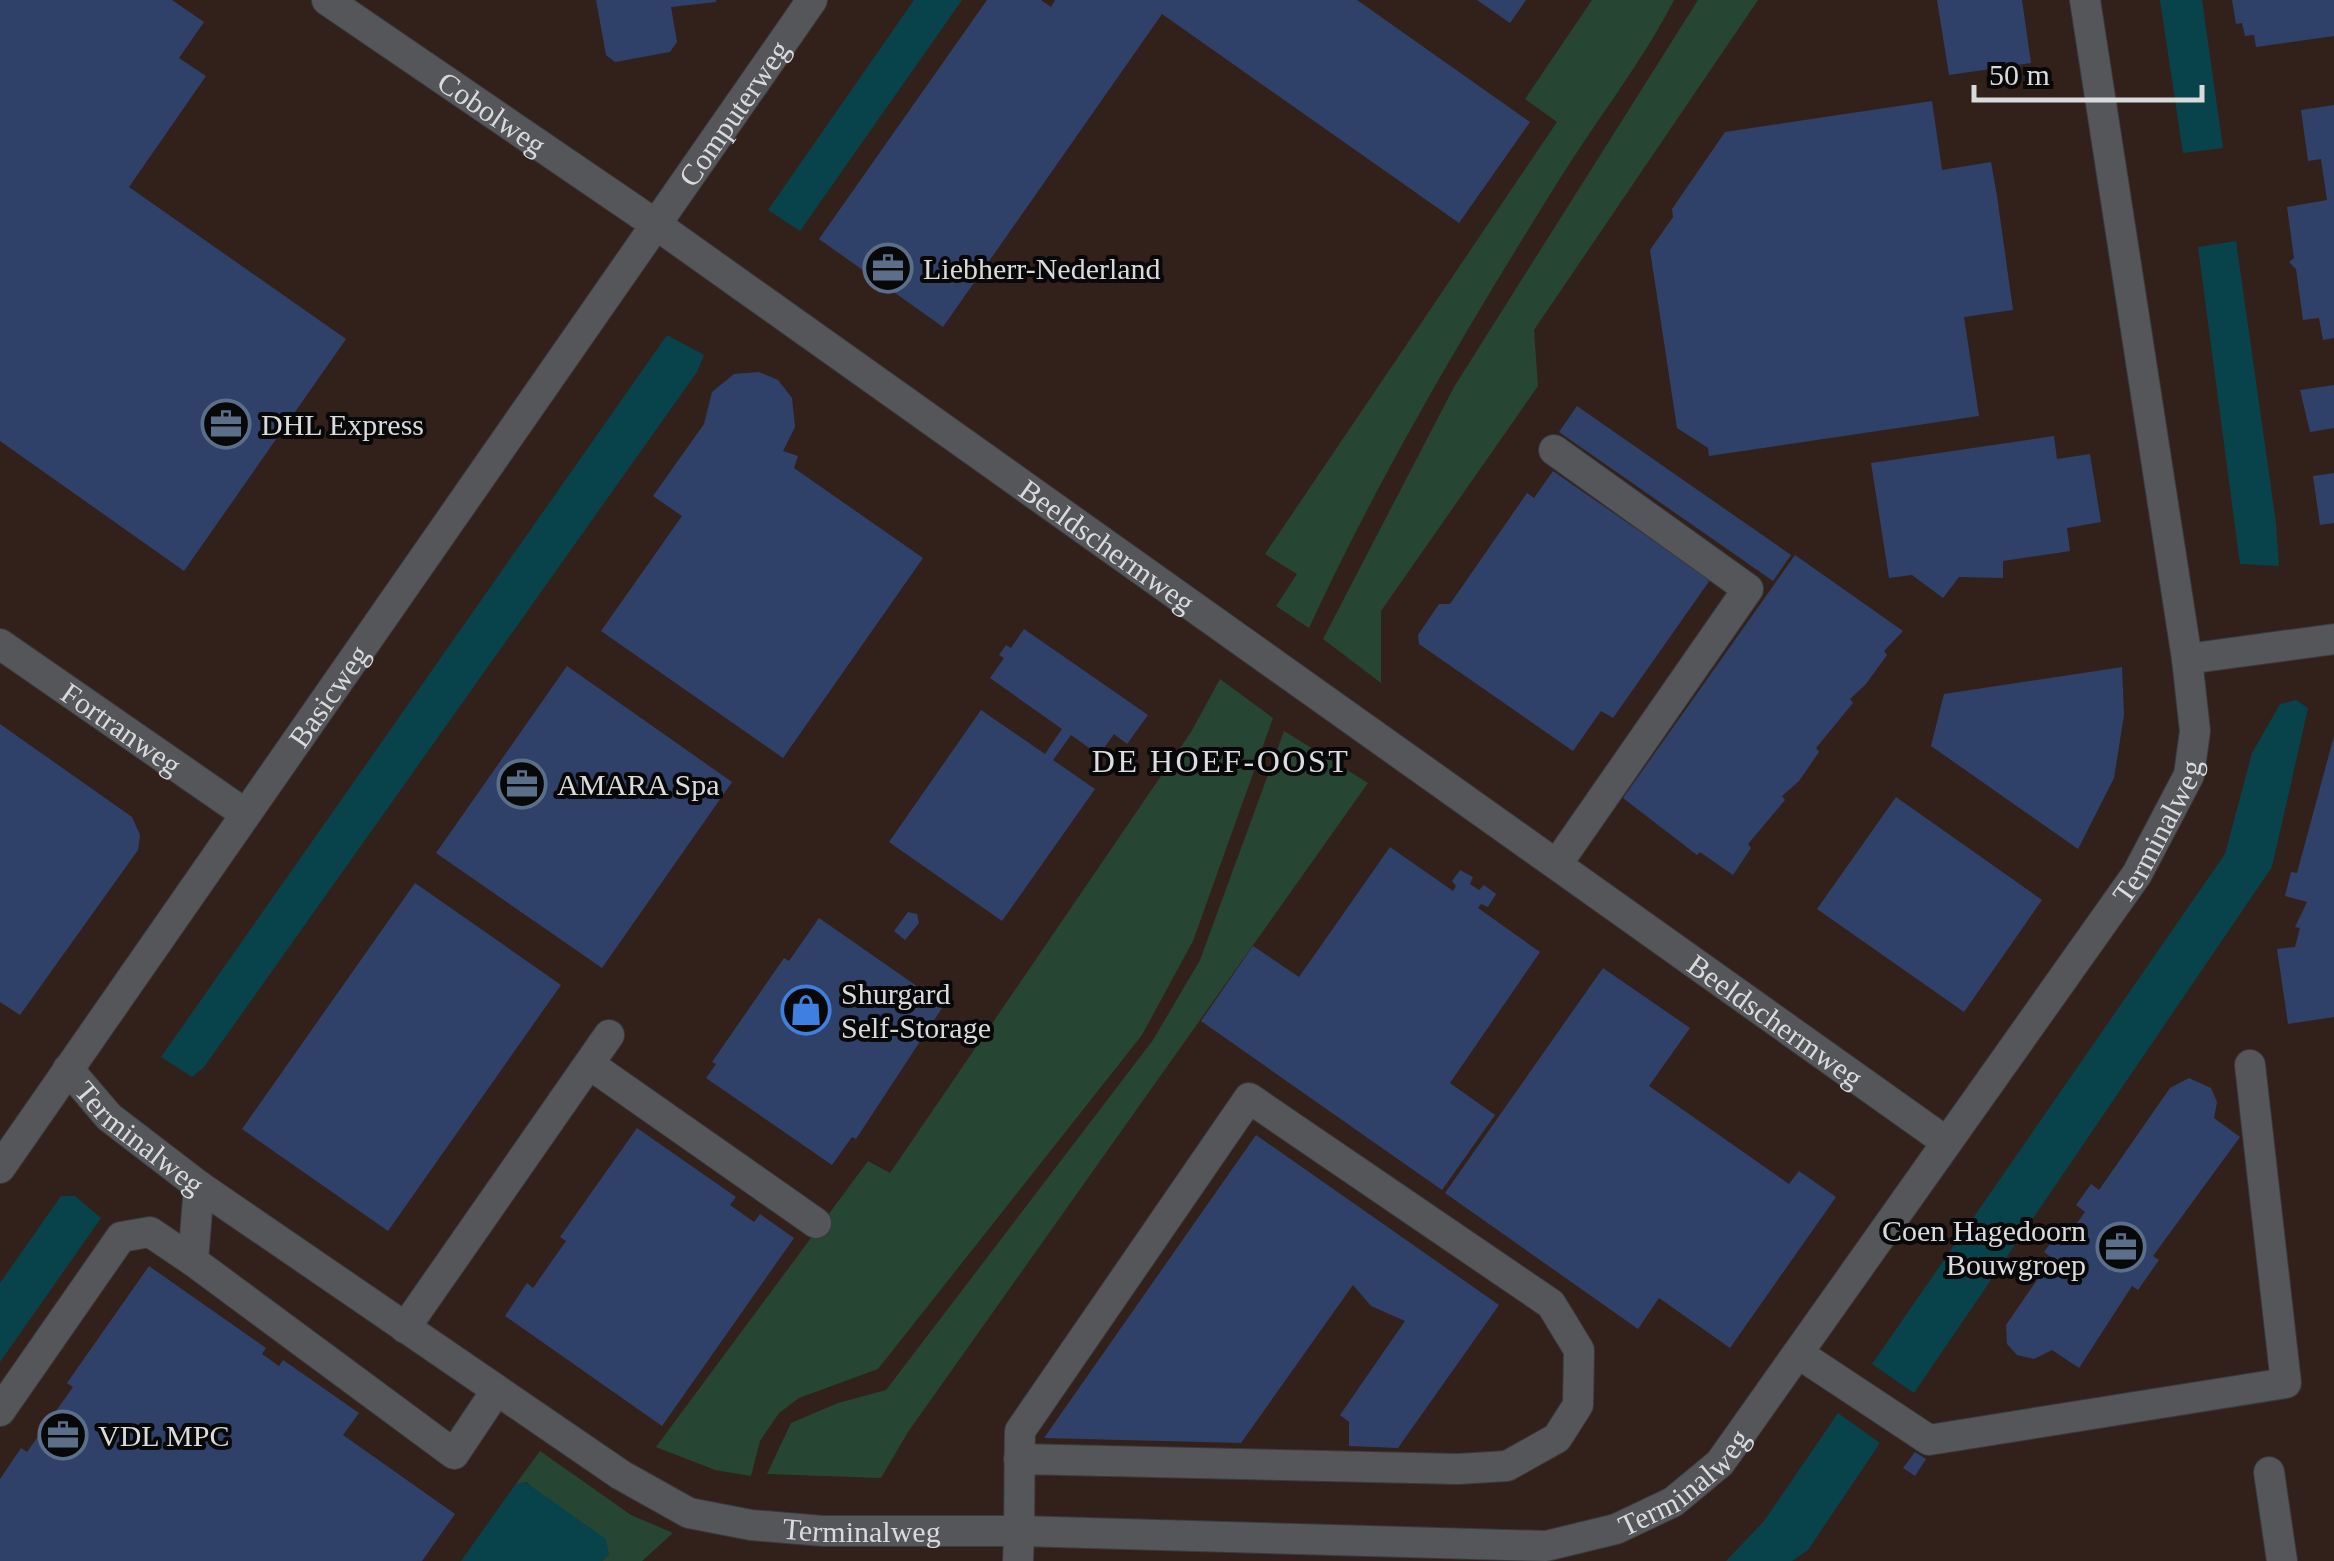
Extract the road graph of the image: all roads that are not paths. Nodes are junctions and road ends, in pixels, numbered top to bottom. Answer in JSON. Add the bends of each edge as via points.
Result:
{"nodes":[{"id":1,"x":327,"y":0,"type":"edge"},
{"id":2,"x":812,"y":0,"type":"edge"},
{"id":3,"x":2084,"y":0,"type":"edge"},
{"id":4,"x":658,"y":226,"type":"junction"},
{"id":5,"x":1554,"y":450,"type":"dead end"},
{"id":6,"x":2334,"y":639,"type":"edge"},
{"id":7,"x":0,"y":644,"type":"edge"},
{"id":8,"x":2187,"y":660,"type":"junction"},
{"id":9,"x":244,"y":813,"type":"junction"},
{"id":10,"x":1556,"y":864,"type":"junction"},
{"id":11,"x":609,"y":1036,"type":"dead end"},
{"id":12,"x":589,"y":1064,"type":"junction"},
{"id":13,"x":2250,"y":1065,"type":"dead end"},
{"id":14,"x":68,"y":1069,"type":"junction"},
{"id":15,"x":1946,"y":1141,"type":"junction"},
{"id":16,"x":0,"y":1168,"type":"edge"},
{"id":17,"x":199,"y":1186,"type":"junction"},
{"id":18,"x":816,"y":1222,"type":"dead end"},
{"id":19,"x":193,"y":1261,"type":"junction"},
{"id":20,"x":404,"y":1328,"type":"junction"},
{"id":21,"x":1799,"y":1354,"type":"junction"},
{"id":22,"x":496,"y":1391,"type":"junction"},
{"id":23,"x":0,"y":1412,"type":"edge"},
{"id":24,"x":1020,"y":1460,"type":"junction"},
{"id":25,"x":2268,"y":1472,"type":"dead end"},
{"id":26,"x":959,"y":1546,"type":"edge"},
{"id":27,"x":1018,"y":1546,"type":"edge"},
{"id":28,"x":1547,"y":1553,"type":"edge"},
{"id":29,"x":2282,"y":1561,"type":"edge"}],
"edges":[{"from":1,"to":4,"type":"street","name":"Cobolweg"},
{"from":2,"to":4,"type":"street","name":"Computerweg"},
{"from":3,"to":8,"type":"street","name":"Terminalweg"},
{"from":4,"to":9,"type":"street","name":"Basicweg"},
{"from":4,"to":10,"type":"street","name":"Beeldschermweg"},
{"from":5,"to":10,"type":"street","via":[[1748,590]]},
{"from":6,"to":8,"type":"street"},
{"from":7,"to":9,"type":"street","name":"Fortranweg"},
{"from":8,"to":15,"type":"street","name":"Terminalweg","via":[[2195,731],[2188,775],[2166,824]]},
{"from":9,"to":14,"type":"street","name":"Basicweg"},
{"from":10,"to":15,"type":"street","name":"Beeldschermweg"},
{"from":11,"to":12,"type":"street"},
{"from":12,"to":18,"type":"street"},
{"from":12,"to":20,"type":"street"},
{"from":13,"to":21,"type":"street","via":[[2286,1384],[1929,1440]]},
{"from":14,"to":16,"type":"street","name":"Basicweg"},
{"from":14,"to":17,"type":"street","name":"Terminalweg","via":[[110,1117]]},
{"from":15,"to":21,"type":"street","name":"Terminalweg"},
{"from":17,"to":19,"type":"street"},
{"from":17,"to":20,"type":"street","name":"Terminalweg"},
{"from":19,"to":22,"type":"street","via":[[454,1454]]},
{"from":19,"to":23,"type":"street","via":[[150,1232],[121,1238]]},
{"from":20,"to":22,"type":"street","name":"Terminalweg"},
{"from":21,"to":28,"type":"street","name":"Terminalweg","via":[[1720,1463],[1673,1502]]},
{"from":22,"to":26,"type":"street","name":"Terminalweg","via":[[689,1513],[751,1526]]},
{"from":24,"to":24,"type":"street","via":[[1020,1431],[1249,1098],[1551,1304],[1579,1350],[1578,1405],[1558,1438],[1507,1466]]},
{"from":24,"to":27,"type":"street"},
{"from":25,"to":29,"type":"street"},
{"from":26,"to":27,"type":"street","name":"Terminalweg"},
{"from":27,"to":28,"type":"street","name":"Terminalweg"}]}
